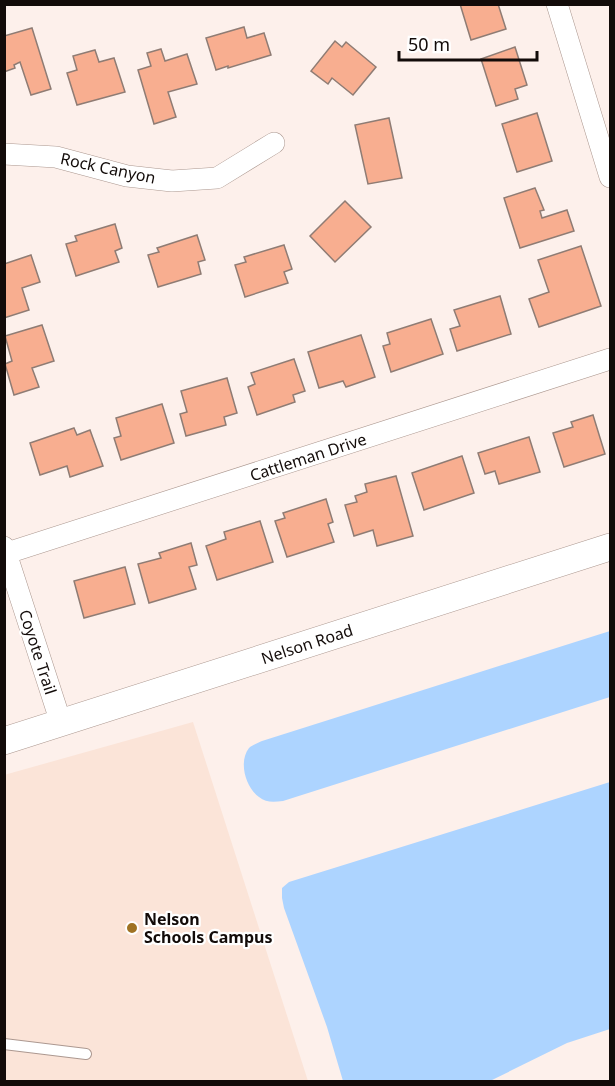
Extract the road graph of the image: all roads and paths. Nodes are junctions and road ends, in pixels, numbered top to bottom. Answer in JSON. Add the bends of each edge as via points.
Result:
{"nodes":[{"id":1,"x":556,"y":4,"type":"edge"},
{"id":2,"x":274,"y":143,"type":"dead end"},
{"id":3,"x":4,"y":154,"type":"edge"},
{"id":4,"x":610,"y":177,"type":"edge"},
{"id":5,"x":610,"y":359,"type":"edge"},
{"id":6,"x":610,"y":547,"type":"edge"},
{"id":7,"x":5,"y":552,"type":"edge"},
{"id":8,"x":62,"y":723,"type":"junction"},
{"id":9,"x":4,"y":741,"type":"edge"},
{"id":10,"x":4,"y":1044,"type":"edge"},
{"id":11,"x":86,"y":1054,"type":"dead end"}],
"edges":[{"from":1,"to":4,"type":"street"},
{"from":2,"to":3,"type":"street","name":"Rock Canyon","via":[[217,178],[172,181],[127,176],[56,158]]},
{"from":5,"to":7,"type":"street","name":"Cattleman Drive"},
{"from":6,"to":8,"type":"street","name":"Nelson Road"},
{"from":7,"to":8,"type":"street","name":"Coyote Trail"},
{"from":8,"to":9,"type":"street","name":"Nelson Road"},
{"from":10,"to":11,"type":"lane"}]}
